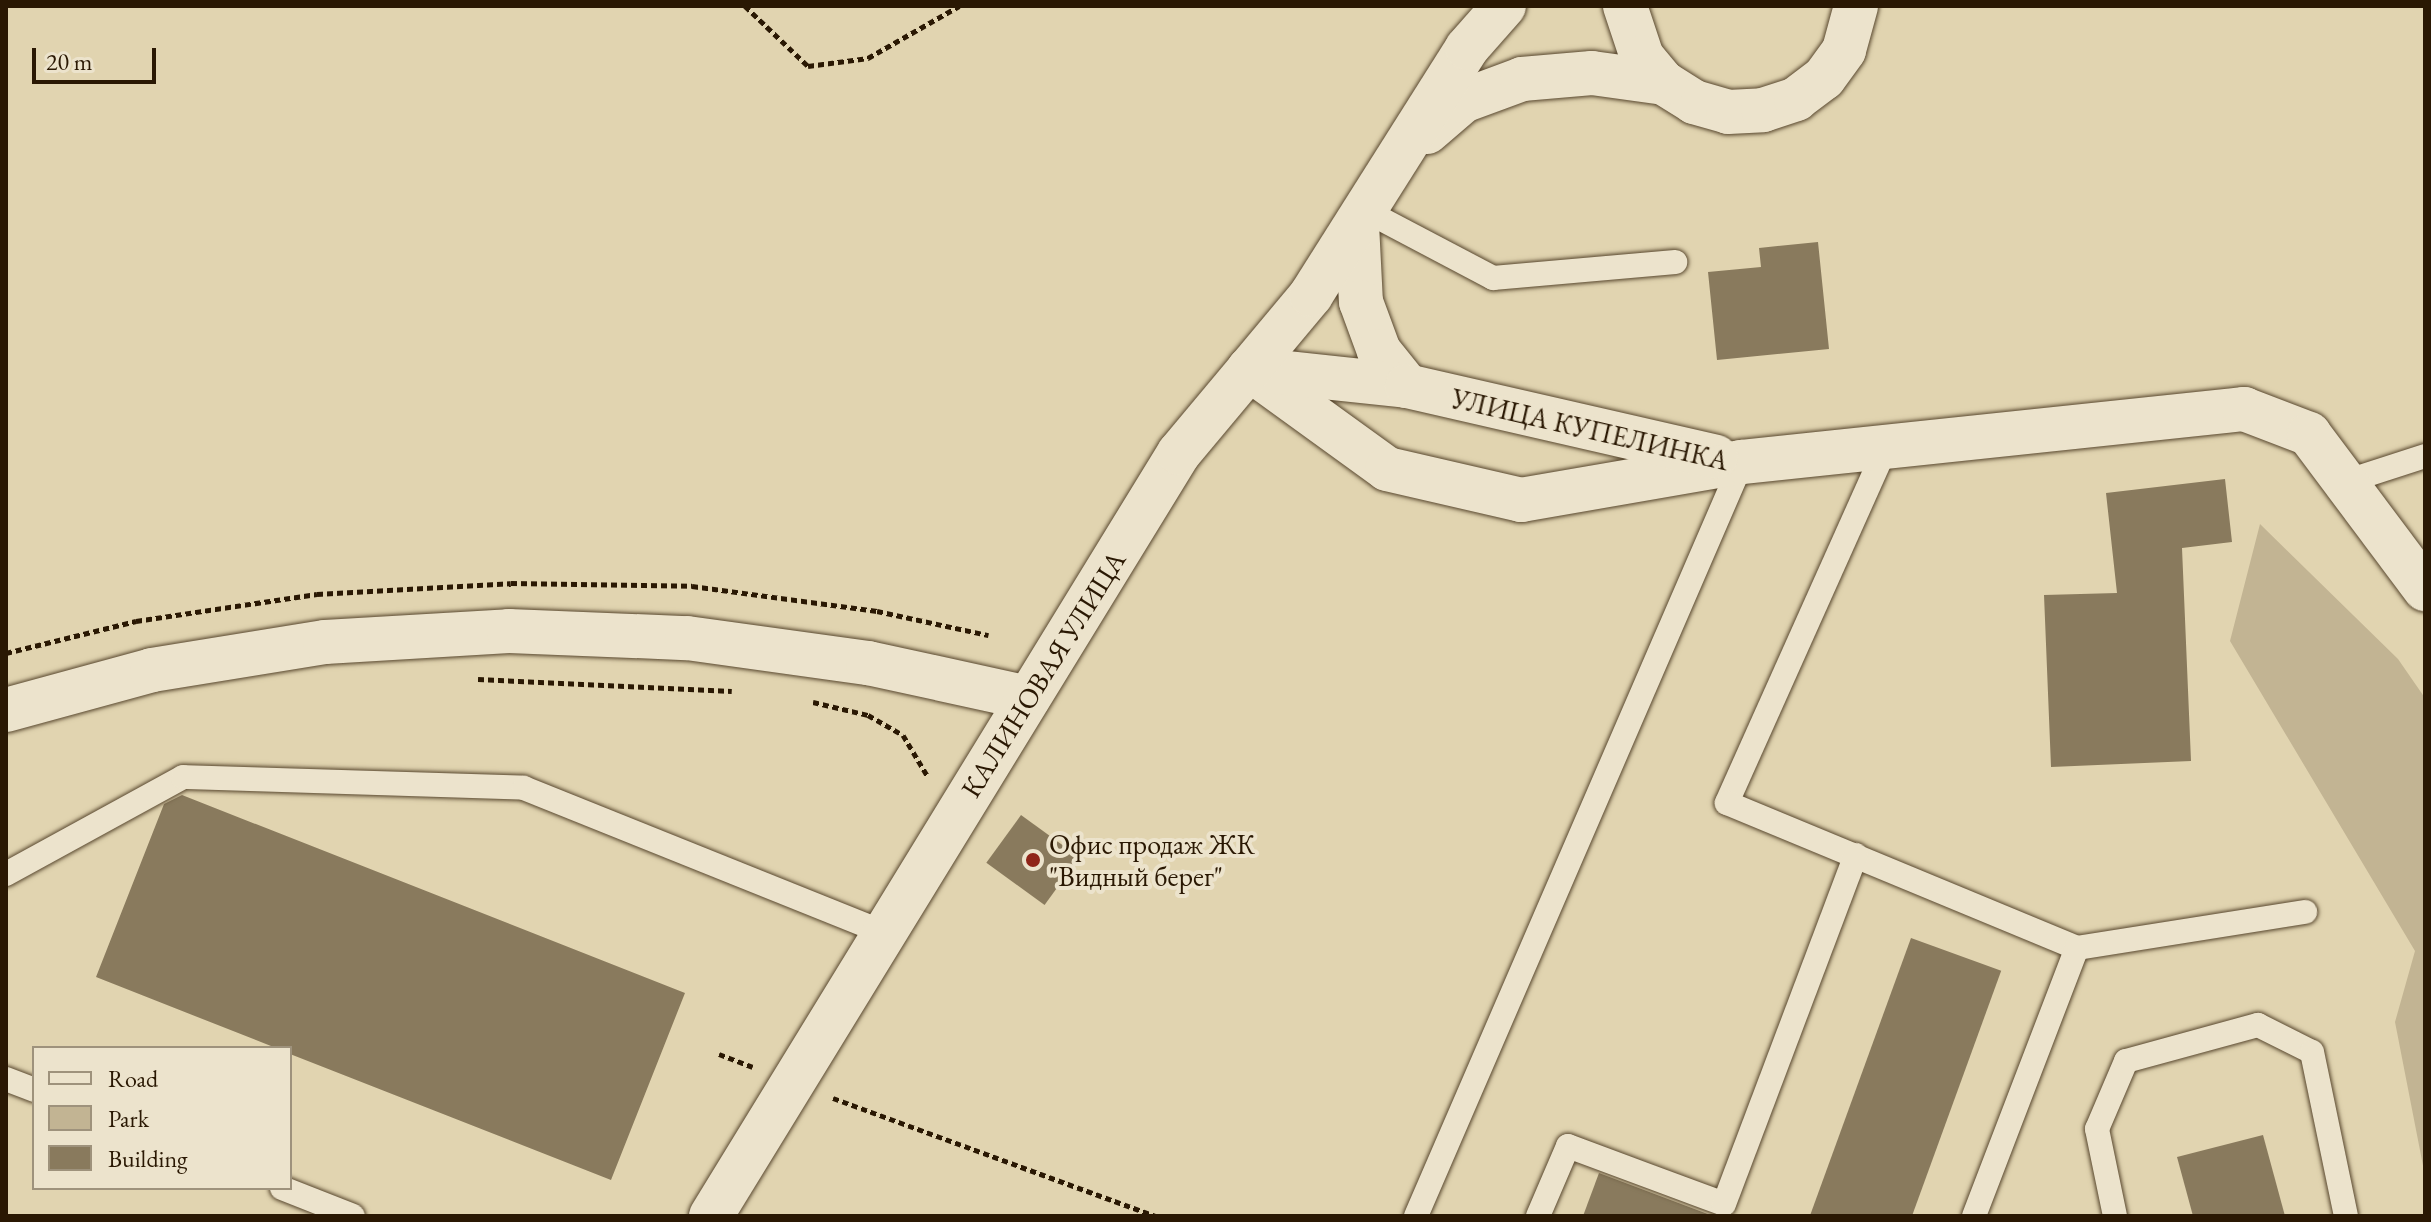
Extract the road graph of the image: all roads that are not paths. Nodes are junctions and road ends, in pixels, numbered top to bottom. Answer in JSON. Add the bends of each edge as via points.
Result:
{"nodes":[{"id":1,"x":1488,"y":6,"type":"edge"},
{"id":2,"x":1504,"y":6,"type":"edge"},
{"id":3,"x":1625,"y":6,"type":"edge"},
{"id":4,"x":1856,"y":6,"type":"edge"},
{"id":5,"x":1467,"y":48,"type":"junction"},
{"id":6,"x":1664,"y":83,"type":"junction"},
{"id":7,"x":1404,"y":152,"type":"junction"},
{"id":8,"x":1361,"y":218,"type":"junction"},
{"id":9,"x":1675,"y":262,"type":"dead end"},
{"id":10,"x":1249,"y":369,"type":"junction"},
{"id":11,"x":1407,"y":386,"type":"junction"},
{"id":12,"x":1886,"y":447,"type":"junction"},
{"id":13,"x":2425,"y":456,"type":"edge"},
{"id":14,"x":1742,"y":462,"type":"junction"},
{"id":15,"x":2345,"y":482,"type":"junction"},
{"id":16,"x":2425,"y":589,"type":"edge"},
{"id":17,"x":1028,"y":698,"type":"junction"},
{"id":18,"x":6,"y":710,"type":"edge"},
{"id":19,"x":1856,"y":855,"type":"junction"},
{"id":20,"x":6,"y":874,"type":"edge"},
{"id":21,"x":2305,"y":912,"type":"dead end"},
{"id":22,"x":882,"y":932,"type":"junction"},
{"id":23,"x":2077,"y":948,"type":"junction"},
{"id":24,"x":6,"y":1079,"type":"edge"},
{"id":25,"x":32,"y":1089,"type":"edge"},
{"id":26,"x":287,"y":1190,"type":"edge"},
{"id":27,"x":353,"y":1216,"type":"edge"},
{"id":28,"x":711,"y":1216,"type":"edge"},
{"id":29,"x":1416,"y":1216,"type":"edge"},
{"id":30,"x":1538,"y":1216,"type":"edge"},
{"id":31,"x":1974,"y":1216,"type":"edge"},
{"id":32,"x":2115,"y":1216,"type":"edge"},
{"id":33,"x":2346,"y":1216,"type":"edge"}],
"edges":[{"from":1,"to":5,"type":"lane"},
{"from":2,"to":5,"type":"street"},
{"from":3,"to":6,"type":"street","via":[[1642,57]]},
{"from":4,"to":6,"type":"street","via":[[1844,50],[1824,78],[1796,99],[1763,110],[1728,112],[1694,102]]},
{"from":5,"to":7,"type":"street"},
{"from":6,"to":7,"type":"street","via":[[1592,73],[1522,79],[1463,101]]},
{"from":7,"to":8,"type":"street","name":"КАЛИНОВАЯ УЛИЦА"},
{"from":8,"to":9,"type":"lane","via":[[1493,278]]},
{"from":8,"to":10,"type":"street","name":"КАЛИНОВАЯ УЛИЦА","via":[[1311,295]]},
{"from":8,"to":11,"type":"street","via":[[1361,302],[1379,351]]},
{"from":10,"to":11,"type":"street","name":"УЛИЦА КУПЕЛИНКА"},
{"from":10,"to":14,"type":"street","name":"УЛИЦА КУПЕЛИНКА","via":[[1387,469],[1472,492],[1521,500]]},
{"from":10,"to":17,"type":"street","name":"КАЛИНОВАЯ УЛИЦА","via":[[1179,453]]},
{"from":11,"to":14,"type":"street","name":"УЛИЦА КУПЕЛИНКА"},
{"from":12,"to":14,"type":"street"},
{"from":12,"to":15,"type":"street","via":[[2244,409],[2309,434]]},
{"from":12,"to":19,"type":"lane","via":[[1727,803]]},
{"from":13,"to":15,"type":"lane"},
{"from":14,"to":29,"type":"lane"},
{"from":15,"to":16,"type":"street"},
{"from":17,"to":18,"type":"street","via":[[868,663],[687,638],[509,631],[325,642],[152,670]]},
{"from":17,"to":22,"type":"street","name":"КАЛИНОВАЯ УЛИЦА"},
{"from":19,"to":23,"type":"lane"},
{"from":19,"to":30,"type":"lane","via":[[1724,1204],[1568,1146]]},
{"from":20,"to":22,"type":"lane","via":[[183,777],[524,788]]},
{"from":21,"to":23,"type":"lane"},
{"from":22,"to":28,"type":"street","name":"КАЛИНОВАЯ УЛИЦА"},
{"from":23,"to":31,"type":"lane"},
{"from":24,"to":25,"type":"lane"},
{"from":26,"to":27,"type":"lane"},
{"from":32,"to":33,"type":"lane","via":[[2097,1129],[2126,1061],[2258,1025],[2312,1052]]}]}
